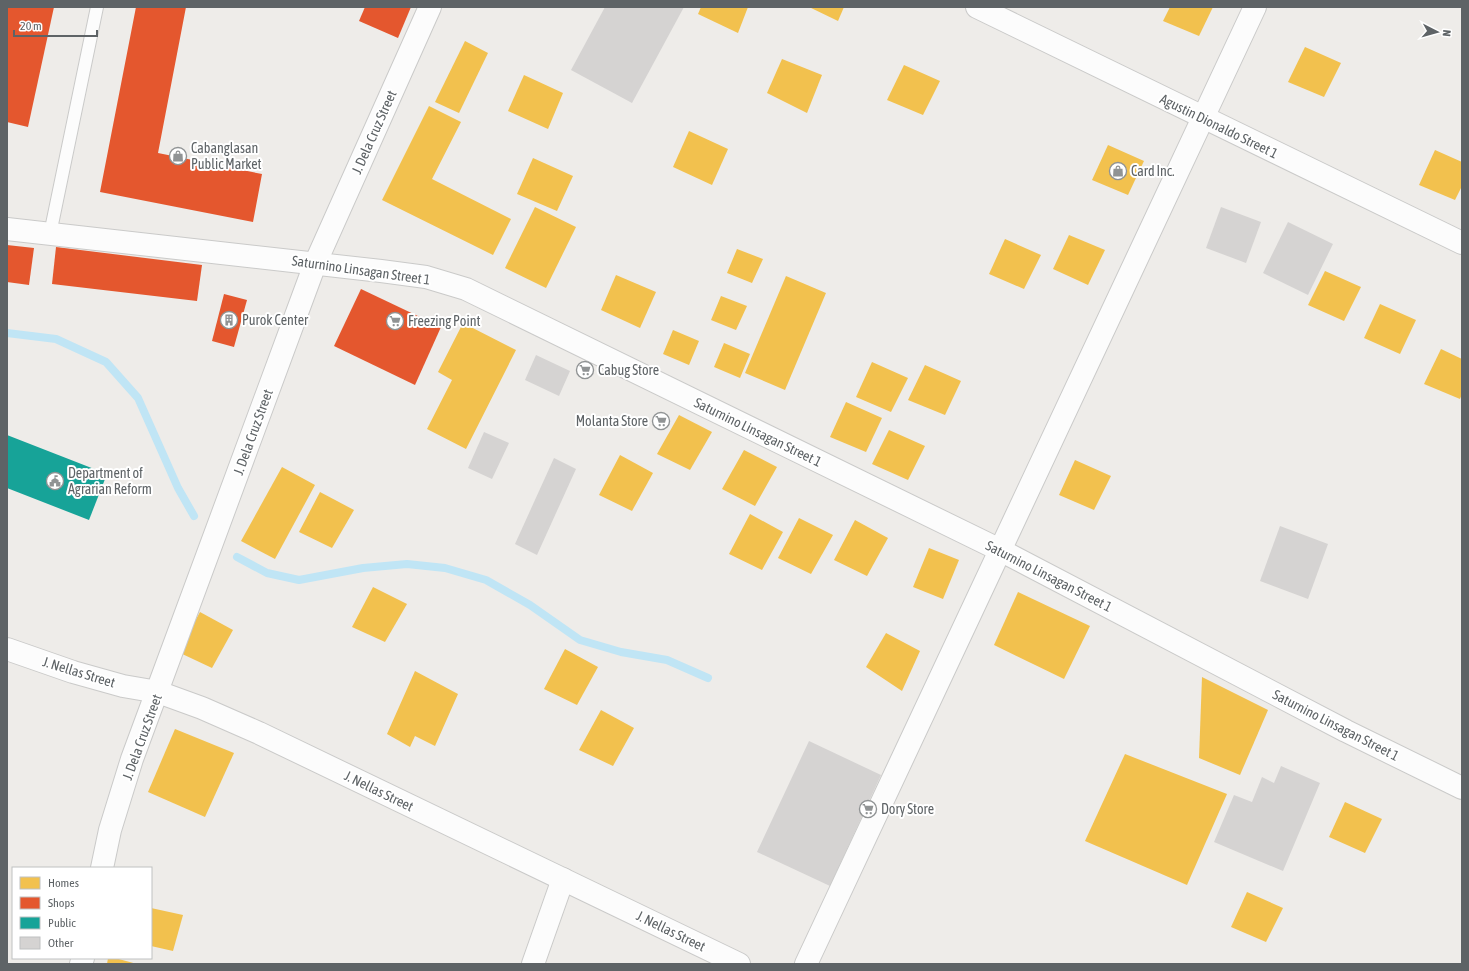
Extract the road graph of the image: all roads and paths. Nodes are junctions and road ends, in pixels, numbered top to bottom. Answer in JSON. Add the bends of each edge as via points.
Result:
{"nodes":[{"id":1,"x":97,"y":7,"type":"edge"},
{"id":2,"x":430,"y":7,"type":"edge"},
{"id":3,"x":977,"y":7,"type":"edge"},
{"id":4,"x":1255,"y":7,"type":"edge"},
{"id":5,"x":1203,"y":118,"type":"junction"},
{"id":6,"x":7,"y":229,"type":"edge"},
{"id":7,"x":50,"y":234,"type":"junction"},
{"id":8,"x":1462,"y":244,"type":"edge"},
{"id":9,"x":314,"y":264,"type":"junction"},
{"id":10,"x":1000,"y":550,"type":"junction"},
{"id":11,"x":7,"y":649,"type":"edge"},
{"id":12,"x":158,"y":692,"type":"junction"},
{"id":13,"x":1462,"y":788,"type":"edge"},
{"id":14,"x":102,"y":867,"type":"edge"},
{"id":15,"x":563,"y":879,"type":"junction"},
{"id":16,"x":533,"y":964,"type":"edge"},
{"id":17,"x":739,"y":964,"type":"edge"},
{"id":18,"x":806,"y":964,"type":"edge"}],
"edges":[{"from":1,"to":7,"type":"lane"},
{"from":2,"to":9,"type":"street","name":"J. Dela Cruz Street"},
{"from":3,"to":5,"type":"street","name":"Agustin Dionaldo Street 1"},
{"from":4,"to":5,"type":"street"},
{"from":5,"to":8,"type":"street","name":"Agustin Dionaldo Street 1"},
{"from":5,"to":10,"type":"street"},
{"from":6,"to":7,"type":"street","name":"Saturnino Linsagan Street 1"},
{"from":7,"to":9,"type":"street","name":"Saturnino Linsagan Street 1"},
{"from":9,"to":10,"type":"street","name":"Saturnino Linsagan Street 1","via":[[426,277],[466,289]]},
{"from":9,"to":12,"type":"street","name":"J. Dela Cruz Street"},
{"from":10,"to":13,"type":"street","name":"Saturnino Linsagan Street 1","via":[[1346,731]]},
{"from":10,"to":18,"type":"street"},
{"from":11,"to":12,"type":"street","name":"J. Nellas Street","via":[[73,672],[123,686]]},
{"from":12,"to":14,"type":"street","name":"J. Dela Cruz Street","via":[[130,766],[110,830]]},
{"from":12,"to":15,"type":"street","name":"J. Nellas Street","via":[[259,733]]},
{"from":15,"to":16,"type":"street"},
{"from":15,"to":17,"type":"street","name":"J. Nellas Street"}]}
